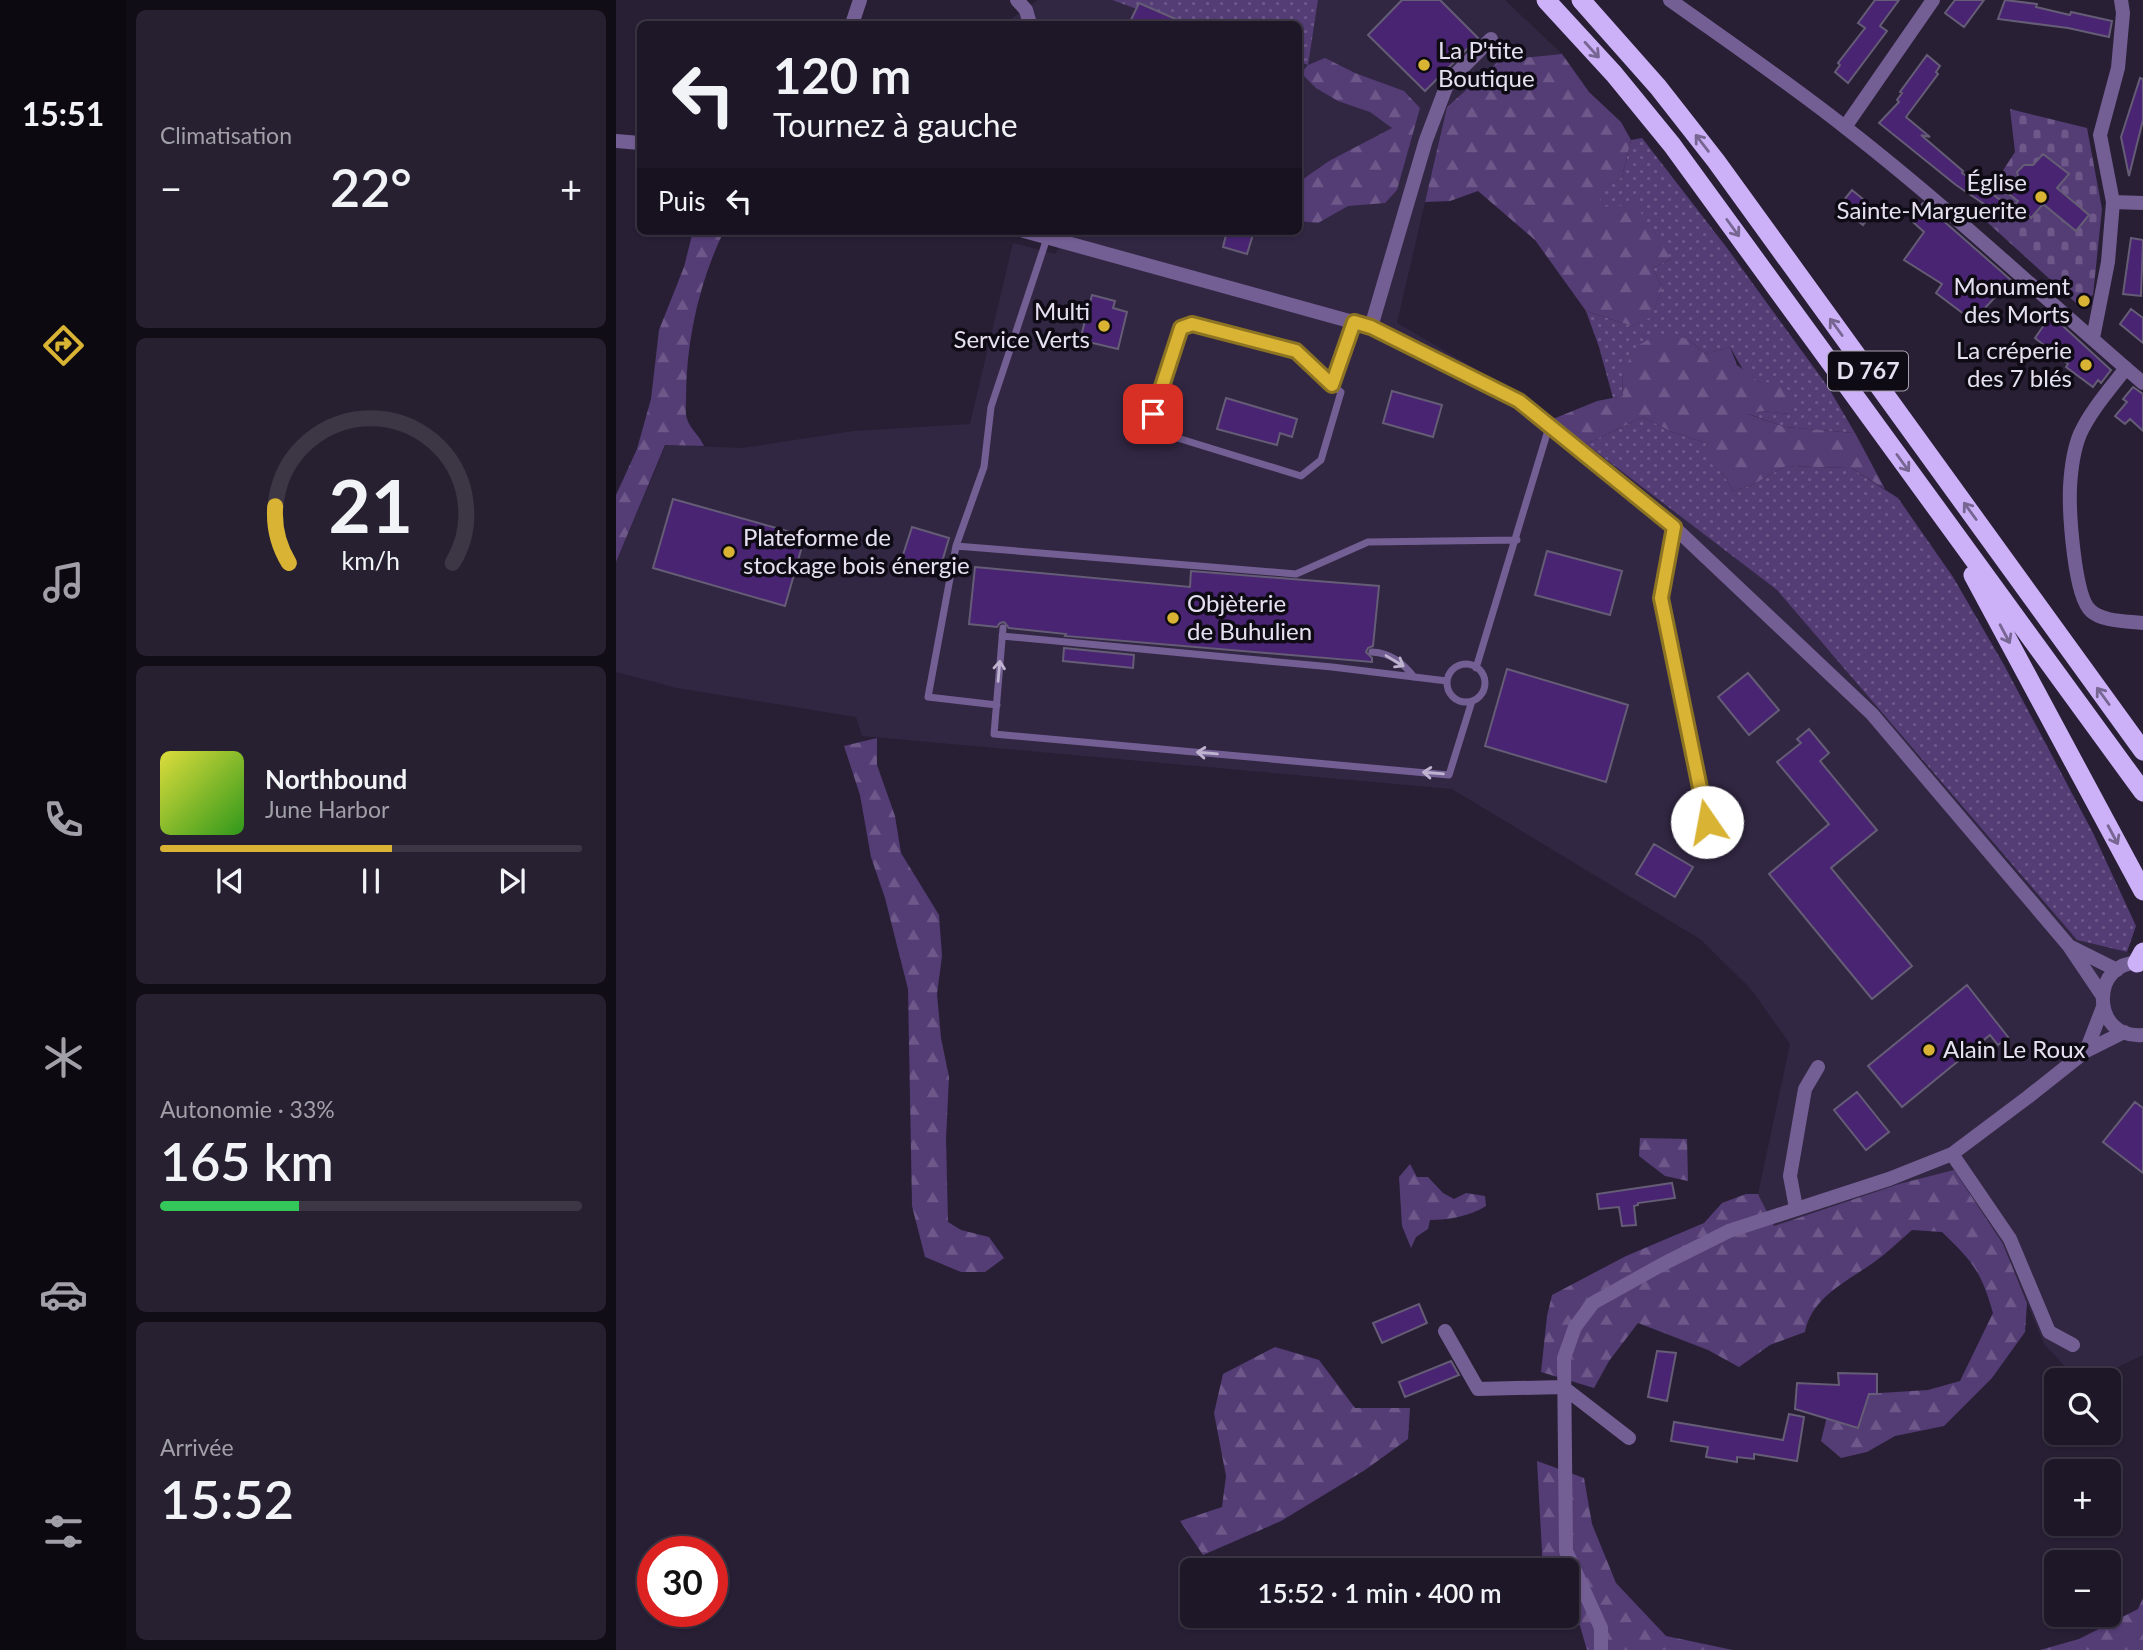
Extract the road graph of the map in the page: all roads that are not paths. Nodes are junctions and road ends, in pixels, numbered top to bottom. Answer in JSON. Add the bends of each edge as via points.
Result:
{"nodes":[{"id":1,"x":860,"y":0,"type":"edge"},
{"id":2,"x":1017,"y":0,"type":"edge"},
{"id":3,"x":1545,"y":0,"type":"edge"},
{"id":4,"x":1581,"y":0,"type":"edge"},
{"id":5,"x":1670,"y":0,"type":"edge"},
{"id":6,"x":1933,"y":0,"type":"edge"},
{"id":7,"x":2121,"y":0,"type":"edge"},
{"id":8,"x":853,"y":21,"type":"edge"},
{"id":9,"x":1029,"y":21,"type":"edge"},
{"id":10,"x":1491,"y":39,"type":"dead end"},
{"id":11,"x":1845,"y":127,"type":"junction"},
{"id":12,"x":616,"y":141,"type":"edge"},
{"id":13,"x":637,"y":143,"type":"edge"},
{"id":14,"x":2113,"y":202,"type":"junction"},
{"id":15,"x":2143,"y":204,"type":"edge"},
{"id":16,"x":1037,"y":235,"type":"edge"},
{"id":17,"x":1047,"y":238,"type":"junction"},
{"id":18,"x":1354,"y":322,"type":"junction"},
{"id":19,"x":1371,"y":327,"type":"junction"},
{"id":20,"x":2093,"y":338,"type":"junction"},
{"id":21,"x":2126,"y":368,"type":"junction"},
{"id":22,"x":2143,"y":382,"type":"edge"},
{"id":23,"x":1332,"y":385,"type":"junction"},
{"id":24,"x":1549,"y":426,"type":"junction"},
{"id":25,"x":1937,"y":510,"type":"junction"},
{"id":26,"x":1674,"y":527,"type":"junction"},
{"id":27,"x":1517,"y":540,"type":"junction"},
{"id":28,"x":956,"y":547,"type":"junction"},
{"id":29,"x":2143,"y":623,"type":"edge"},
{"id":30,"x":1372,"y":652,"type":"dead end"},
{"id":31,"x":1476,"y":667,"type":"junction"},
{"id":32,"x":1414,"y":677,"type":"junction"},
{"id":33,"x":1447,"y":681,"type":"junction"},
{"id":34,"x":1472,"y":701,"type":"junction"},
{"id":35,"x":996,"y":705,"type":"junction"},
{"id":36,"x":2143,"y":751,"type":"edge"},
{"id":37,"x":2143,"y":792,"type":"edge"},
{"id":38,"x":1707,"y":822,"type":"dead end"},
{"id":39,"x":2143,"y":891,"type":"edge"},
{"id":40,"x":2069,"y":946,"type":"junction"},
{"id":41,"x":2141,"y":959,"type":"edge"},
{"id":42,"x":2117,"y":970,"type":"junction"},
{"id":43,"x":2102,"y":1001,"type":"junction"},
{"id":44,"x":2137,"y":1036,"type":"edge"},
{"id":45,"x":2086,"y":1051,"type":"junction"},
{"id":46,"x":1818,"y":1067,"type":"dead end"},
{"id":47,"x":1952,"y":1154,"type":"junction"},
{"id":48,"x":1796,"y":1208,"type":"junction"},
{"id":49,"x":1445,"y":1331,"type":"dead end"},
{"id":50,"x":2073,"y":1345,"type":"dead end"},
{"id":51,"x":1563,"y":1387,"type":"junction"},
{"id":52,"x":1629,"y":1438,"type":"dead end"},
{"id":53,"x":1601,"y":1650,"type":"edge"}],
"edges":[{"from":1,"to":8,"type":"street"},
{"from":2,"to":9,"type":"street"},
{"from":3,"to":25,"type":"highway","number":"D 767","one_way":true,"via":[[1672,145]]},
{"from":36,"to":4,"type":"highway","number":"D 767","one_way":true,"via":[[1717,161]]},
{"from":5,"to":11,"type":"street"},
{"from":6,"to":11,"type":"street"},
{"from":7,"to":14,"type":"street","via":[[2118,68],[2100,135]]},
{"from":10,"to":19,"type":"street","via":[[1448,82],[1426,140]]},
{"from":11,"to":20,"type":"street"},
{"from":12,"to":13,"type":"street"},
{"from":14,"to":15,"type":"street"},
{"from":14,"to":20,"type":"street","via":[[2108,262]]},
{"from":16,"to":17,"type":"street"},
{"from":17,"to":18,"type":"street"},
{"from":17,"to":28,"type":"lane","via":[[991,407],[984,467]]},
{"from":18,"to":19,"type":"street"},
{"from":18,"to":23,"type":"lane"},
{"from":19,"to":24,"type":"street","via":[[1519,401]]},
{"from":20,"to":21,"type":"street"},
{"from":21,"to":22,"type":"street"},
{"from":21,"to":29,"type":"street","via":[[2080,436],[2072,460],[2070,500],[2074,559],[2084,602],[2099,616]]},
{"from":23,"to":23,"type":"lane","via":[[1341,393],[1321,460],[1301,476],[1158,432],[1153,414],[1181,328],[1192,324],[1296,351]]},
{"from":24,"to":26,"type":"street"},
{"from":24,"to":27,"type":"lane"},
{"from":25,"to":37,"type":"highway","number":"D 767"},
{"from":25,"to":39,"type":"highway","number":"D 767","one_way":true},
{"from":26,"to":38,"type":"street","via":[[1661,598]]},
{"from":26,"to":40,"type":"street","via":[[1872,714]]},
{"from":27,"to":28,"type":"lane","via":[[1368,542],[1296,574]]},
{"from":27,"to":31,"type":"lane"},
{"from":28,"to":35,"type":"lane","via":[[928,697]]},
{"from":30,"to":32,"type":"lane","one_way":true,"via":[[1402,663]]},
{"from":31,"to":33,"type":"lane","via":[[1461,665]]},
{"from":31,"to":34,"type":"lane","via":[[1484,689]]},
{"from":32,"to":33,"type":"lane"},
{"from":35,"to":32,"type":"lane","one_way":true,"via":[[1002,632]]},
{"from":33,"to":34,"type":"lane","via":[[1454,698]]},
{"from":34,"to":35,"type":"lane","one_way":true,"via":[[1449,775],[994,734]]},
{"from":40,"to":42,"type":"street"},
{"from":40,"to":43,"type":"street"},
{"from":41,"to":42,"type":"street"},
{"from":42,"to":43,"type":"street","via":[[2105,985]]},
{"from":43,"to":44,"type":"street","via":[[2114,1026]]},
{"from":43,"to":45,"type":"street"},
{"from":44,"to":45,"type":"street"},
{"from":45,"to":47,"type":"street"},
{"from":46,"to":48,"type":"street","via":[[1805,1089],[1790,1177]]},
{"from":47,"to":48,"type":"street"},
{"from":47,"to":50,"type":"street","via":[[2010,1239],[2049,1332]]},
{"from":48,"to":51,"type":"street","via":[[1728,1231],[1593,1303],[1575,1327],[1567,1348]]},
{"from":49,"to":51,"type":"street","via":[[1478,1389]]},
{"from":51,"to":52,"type":"street"},
{"from":51,"to":53,"type":"street","via":[[1566,1551],[1601,1628]]}]}
